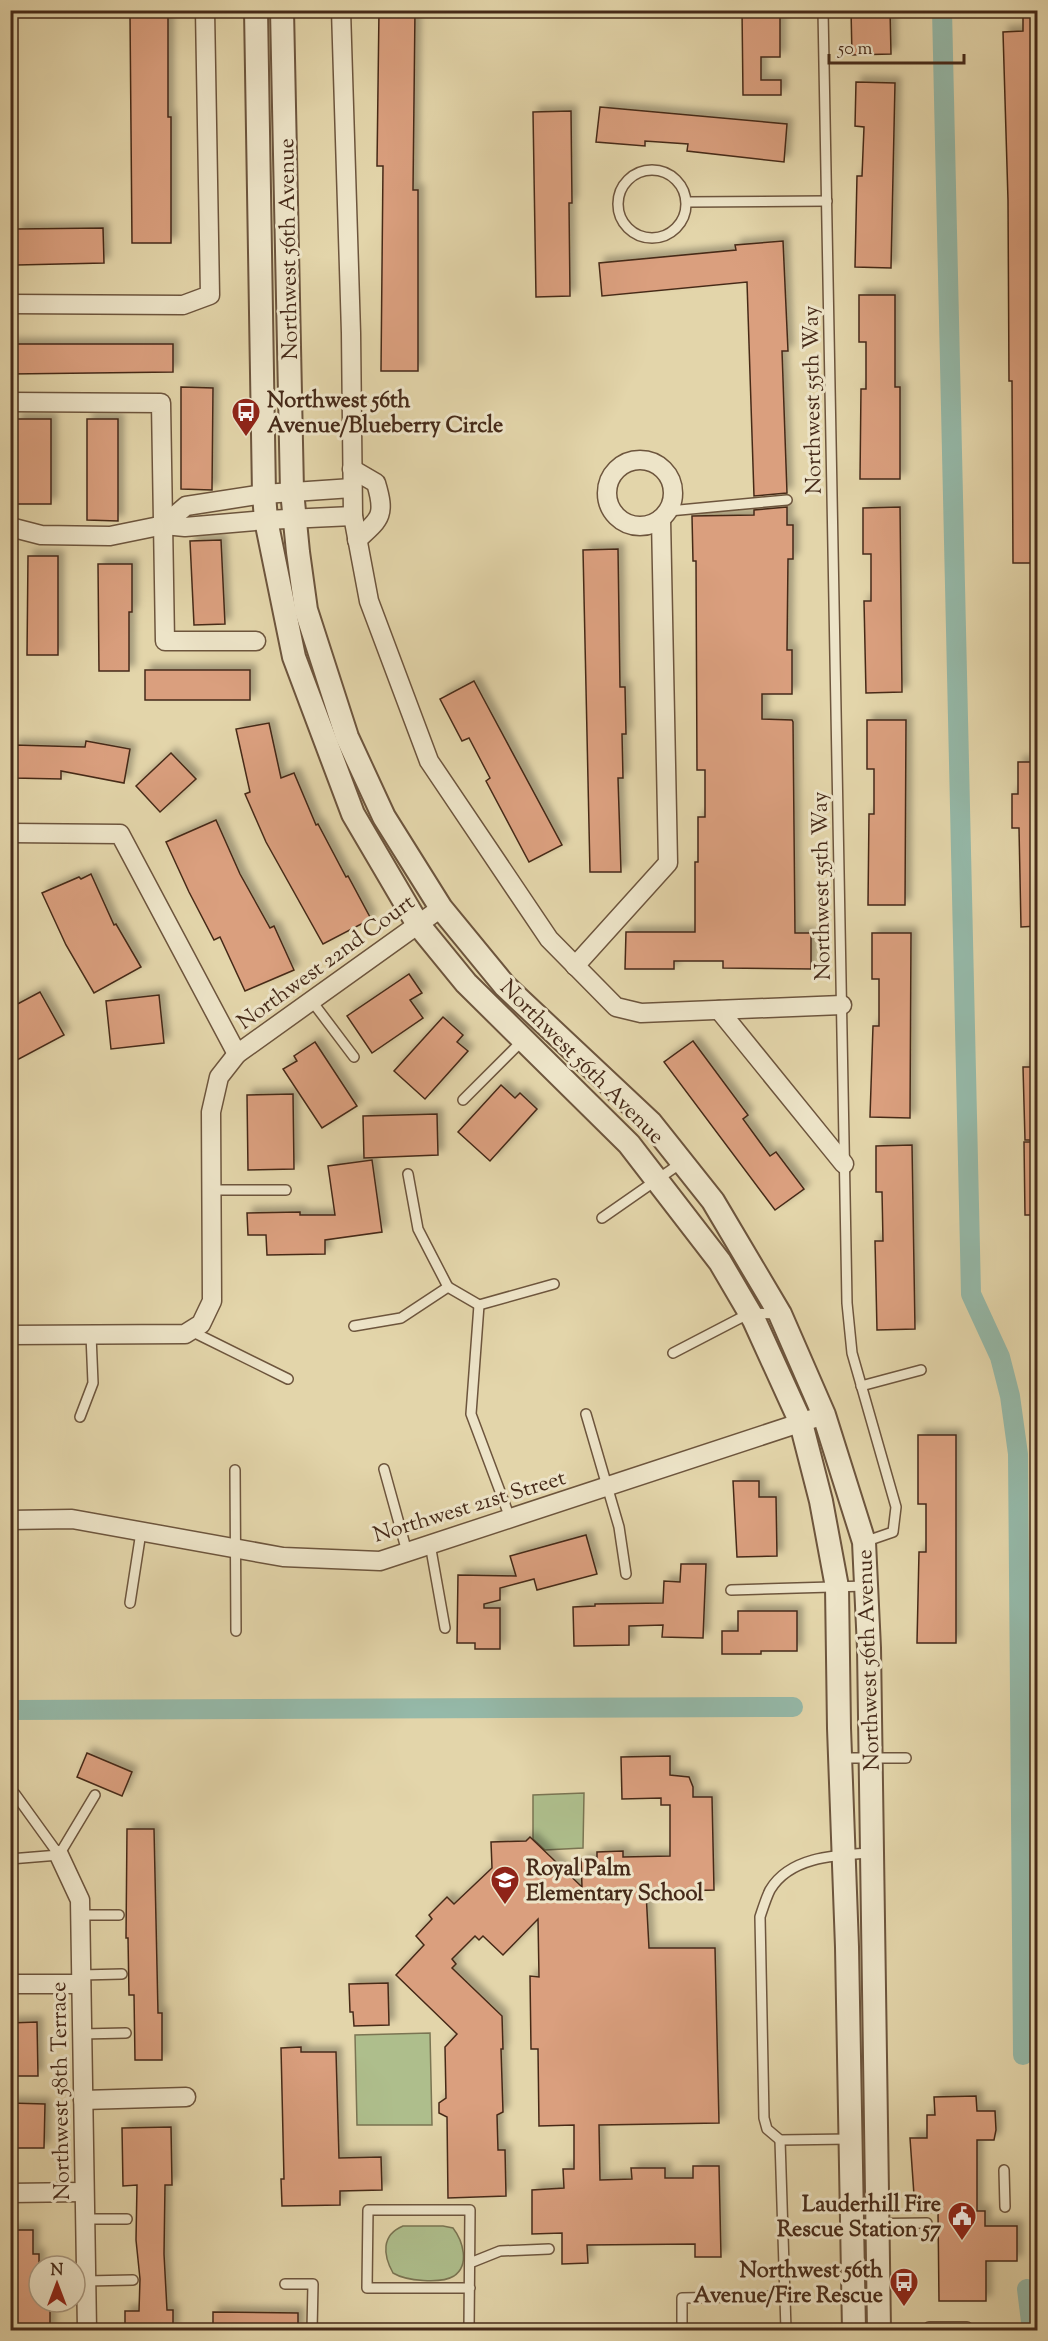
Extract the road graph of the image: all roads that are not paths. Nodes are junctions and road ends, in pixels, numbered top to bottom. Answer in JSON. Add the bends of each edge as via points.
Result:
{"nodes":[{"id":1,"x":205,"y":10,"type":"edge"},
{"id":2,"x":255,"y":10,"type":"edge"},
{"id":3,"x":282,"y":10,"type":"edge"},
{"id":4,"x":341,"y":10,"type":"edge"},
{"id":5,"x":823,"y":10,"type":"edge"},
{"id":6,"x":827,"y":201,"type":"junction"},
{"id":7,"x":687,"y":202,"type":"junction"},
{"id":8,"x":10,"y":304,"type":"edge"},
{"id":9,"x":10,"y":402,"type":"edge"},
{"id":10,"x":352,"y":469,"type":"junction"},
{"id":11,"x":352,"y":488,"type":"junction"},
{"id":12,"x":292,"y":491,"type":"junction"},
{"id":13,"x":264,"y":494,"type":"junction"},
{"id":14,"x":787,"y":500,"type":"dead end"},
{"id":15,"x":665,"y":515,"type":"joint"},
{"id":16,"x":353,"y":516,"type":"junction"},
{"id":17,"x":295,"y":518,"type":"junction"},
{"id":18,"x":266,"y":520,"type":"junction"},
{"id":19,"x":164,"y":525,"type":"junction"},
{"id":20,"x":10,"y":527,"type":"edge"},
{"id":21,"x":357,"y":540,"type":"junction"},
{"id":22,"x":256,"y":641,"type":"dead end"},
{"id":23,"x":10,"y":833,"type":"edge"},
{"id":24,"x":441,"y":908,"type":"junction"},
{"id":25,"x":417,"y":923,"type":"junction"},
{"id":26,"x":575,"y":966,"type":"junction"},
{"id":27,"x":311,"y":1000,"type":"junction"},
{"id":28,"x":842,"y":1005,"type":"junction"},
{"id":29,"x":719,"y":1010,"type":"junction"},
{"id":30,"x":523,"y":1040,"type":"junction"},
{"id":31,"x":237,"y":1054,"type":"junction"},
{"id":32,"x":354,"y":1057,"type":"dead end"},
{"id":33,"x":463,"y":1100,"type":"dead end"},
{"id":34,"x":682,"y":1162,"type":"junction"},
{"id":35,"x":844,"y":1164,"type":"junction"},
{"id":36,"x":408,"y":1174,"type":"dead end"},
{"id":37,"x":657,"y":1180,"type":"junction"},
{"id":38,"x":212,"y":1190,"type":"junction"},
{"id":39,"x":286,"y":1190,"type":"dead end"},
{"id":40,"x":602,"y":1218,"type":"dead end"},
{"id":41,"x":554,"y":1284,"type":"dead end"},
{"id":42,"x":448,"y":1287,"type":"junction"},
{"id":43,"x":480,"y":1305,"type":"junction"},
{"id":44,"x":750,"y":1313,"type":"junction"},
{"id":45,"x":780,"y":1314,"type":"junction"},
{"id":46,"x":354,"y":1326,"type":"dead end"},
{"id":47,"x":196,"y":1328,"type":"junction"},
{"id":48,"x":10,"y":1335,"type":"edge"},
{"id":49,"x":92,"y":1335,"type":"junction"},
{"id":50,"x":673,"y":1353,"type":"dead end"},
{"id":51,"x":921,"y":1370,"type":"dead end"},
{"id":52,"x":288,"y":1379,"type":"dead end"},
{"id":53,"x":861,"y":1386,"type":"junction"},
{"id":54,"x":586,"y":1414,"type":"dead end"},
{"id":55,"x":824,"y":1415,"type":"junction"},
{"id":56,"x":80,"y":1417,"type":"dead end"},
{"id":57,"x":801,"y":1423,"type":"junction"},
{"id":58,"x":384,"y":1469,"type":"dead end"},
{"id":59,"x":236,"y":1470,"type":"dead end"},
{"id":60,"x":608,"y":1486,"type":"junction"},
{"id":61,"x":510,"y":1518,"type":"junction"},
{"id":62,"x":10,"y":1520,"type":"edge"},
{"id":63,"x":141,"y":1532,"type":"junction"},
{"id":64,"x":864,"y":1542,"type":"junction"},
{"id":65,"x":430,"y":1544,"type":"junction"},
{"id":66,"x":236,"y":1549,"type":"junction"},
{"id":67,"x":407,"y":1552,"type":"junction"},
{"id":68,"x":626,"y":1574,"type":"dead end"},
{"id":69,"x":866,"y":1586,"type":"junction"},
{"id":70,"x":837,"y":1587,"type":"junction"},
{"id":71,"x":731,"y":1590,"type":"dead end"},
{"id":72,"x":130,"y":1604,"type":"dead end"},
{"id":73,"x":445,"y":1628,"type":"dead end"},
{"id":74,"x":236,"y":1631,"type":"dead end"},
{"id":75,"x":841,"y":1758,"type":"junction"},
{"id":76,"x":871,"y":1758,"type":"junction"},
{"id":77,"x":906,"y":1758,"type":"dead end"},
{"id":78,"x":15,"y":1794,"type":"dead end"},
{"id":79,"x":95,"y":1795,"type":"dead end"},
{"id":80,"x":844,"y":1854,"type":"junction"},
{"id":81,"x":872,"y":1854,"type":"junction"},
{"id":82,"x":59,"y":1855,"type":"junction"},
{"id":83,"x":10,"y":1859,"type":"edge"},
{"id":84,"x":80,"y":1915,"type":"junction"},
{"id":85,"x":118,"y":1915,"type":"dead end"},
{"id":86,"x":122,"y":1974,"type":"dead end"},
{"id":87,"x":81,"y":1979,"type":"junction"},
{"id":88,"x":10,"y":1984,"type":"edge"},
{"id":89,"x":126,"y":2033,"type":"dead end"},
{"id":90,"x":82,"y":2034,"type":"junction"},
{"id":91,"x":186,"y":2097,"type":"dead end"},
{"id":92,"x":83,"y":2100,"type":"junction"},
{"id":93,"x":850,"y":2139,"type":"junction"},
{"id":94,"x":780,"y":2140,"type":"junction"},
{"id":95,"x":1004,"y":2170,"type":"dead end"},
{"id":96,"x":84,"y":2192,"type":"junction"},
{"id":97,"x":10,"y":2193,"type":"edge"},
{"id":98,"x":1005,"y":2206,"type":"dead end"},
{"id":99,"x":85,"y":2218,"type":"junction"},
{"id":100,"x":127,"y":2219,"type":"dead end"},
{"id":101,"x":927,"y":2223,"type":"dead end"},
{"id":102,"x":852,"y":2224,"type":"junction"},
{"id":103,"x":878,"y":2224,"type":"junction"},
{"id":104,"x":549,"y":2249,"type":"dead end"},
{"id":105,"x":86,"y":2254,"type":"edge"},
{"id":106,"x":470,"y":2263,"type":"junction"},
{"id":107,"x":133,"y":2280,"type":"dead end"},
{"id":108,"x":87,"y":2281,"type":"edge"},
{"id":109,"x":285,"y":2284,"type":"dead end"},
{"id":110,"x":470,"y":2288,"type":"junction"},
{"id":111,"x":785,"y":2296,"type":"junction"},
{"id":112,"x":87,"y":2314,"type":"edge"},
{"id":113,"x":929,"y":2327,"type":"dead end"},
{"id":114,"x":87,"y":2331,"type":"edge"},
{"id":115,"x":312,"y":2331,"type":"edge"},
{"id":116,"x":469,"y":2331,"type":"edge"},
{"id":117,"x":682,"y":2331,"type":"edge"},
{"id":118,"x":786,"y":2331,"type":"edge"},
{"id":119,"x":854,"y":2331,"type":"edge"},
{"id":120,"x":879,"y":2331,"type":"edge"},
{"id":121,"x":967,"y":2331,"type":"edge"}],
"edges":[{"from":1,"to":8,"type":"street","via":[[210,295],[183,305]]},
{"from":2,"to":13,"type":"street","name":"Northwest 56th Avenue"},
{"from":3,"to":12,"type":"street","name":"Northwest 56th Avenue"},
{"from":4,"to":10,"type":"street"},
{"from":5,"to":6,"type":"lane","name":"Northwest 55th Way"},
{"from":6,"to":7,"type":"lane"},
{"from":6,"to":28,"type":"lane","name":"Northwest 55th Way"},
{"from":7,"to":7,"type":"lane","via":[[679,182],[671,175],[650,170],[630,177],[619,195],[618,206],[628,227],[649,238],[660,237],[680,224]]},
{"from":9,"to":19,"type":"street","via":[[161,404]]},
{"from":10,"to":11,"type":"street"},
{"from":10,"to":21,"type":"street","via":[[376,483],[382,502],[378,521]]},
{"from":11,"to":12,"type":"street"},
{"from":11,"to":16,"type":"street"},
{"from":12,"to":13,"type":"street"},
{"from":12,"to":17,"type":"street","name":"Northwest 56th Avenue"},
{"from":13,"to":18,"type":"street","name":"Northwest 56th Avenue"},
{"from":13,"to":19,"type":"street","via":[[186,506]]},
{"from":14,"to":15,"type":"lane"},
{"from":15,"to":26,"type":"street","via":[[669,863]]},
{"from":16,"to":17,"type":"street"},
{"from":16,"to":21,"type":"street"},
{"from":17,"to":18,"type":"street"},
{"from":17,"to":24,"type":"street","name":"Northwest 56th Avenue","via":[[306,610],[347,737],[384,817]]},
{"from":18,"to":19,"type":"street","via":[[185,527]]},
{"from":18,"to":25,"type":"street","name":"Northwest 56th Avenue","via":[[294,657],[353,814]]},
{"from":19,"to":20,"type":"street","via":[[110,536],[64,537]]},
{"from":19,"to":22,"type":"street","via":[[165,641]]},
{"from":21,"to":26,"type":"street","via":[[369,601],[429,761],[549,939]]},
{"from":23,"to":31,"type":"street","via":[[120,834]]},
{"from":24,"to":25,"type":"street","name":"Northwest 22nd Court"},
{"from":24,"to":34,"type":"street","name":"Northwest 56th Avenue","via":[[505,986],[651,1123]]},
{"from":25,"to":27,"type":"street","name":"Northwest 22nd Court"},
{"from":25,"to":30,"type":"street","name":"Northwest 56th Avenue","via":[[466,983]]},
{"from":26,"to":29,"type":"street","via":[[616,1007],[640,1013]]},
{"from":27,"to":31,"type":"street","name":"Northwest 22nd Court"},
{"from":27,"to":32,"type":"lane"},
{"from":28,"to":29,"type":"street"},
{"from":28,"to":35,"type":"lane","name":"Northwest 55th Way"},
{"from":29,"to":35,"type":"street"},
{"from":30,"to":33,"type":"lane"},
{"from":30,"to":37,"type":"street","name":"Northwest 56th Avenue","via":[[629,1144]]},
{"from":31,"to":38,"type":"street","name":"Northwest 22nd Court","via":[[219,1077],[211,1112]]},
{"from":34,"to":37,"type":"lane"},
{"from":34,"to":45,"type":"street","name":"Northwest 56th Avenue","via":[[713,1202]]},
{"from":35,"to":53,"type":"lane","name":"Northwest 55th Way","via":[[847,1303],[852,1353]]},
{"from":36,"to":42,"type":"lane","via":[[418,1229]]},
{"from":37,"to":40,"type":"lane"},
{"from":37,"to":44,"type":"street","name":"Northwest 56th Avenue","via":[[720,1262]]},
{"from":38,"to":39,"type":"lane"},
{"from":38,"to":47,"type":"street","name":"Northwest 22nd Court","via":[[212,1301]]},
{"from":41,"to":43,"type":"lane"},
{"from":42,"to":43,"type":"lane"},
{"from":42,"to":46,"type":"lane","via":[[401,1318]]},
{"from":43,"to":61,"type":"lane","via":[[471,1414]]},
{"from":44,"to":45,"type":"lane"},
{"from":44,"to":50,"type":"lane"},
{"from":44,"to":57,"type":"street","name":"Northwest 56th Avenue"},
{"from":45,"to":55,"type":"street","name":"Northwest 56th Avenue"},
{"from":47,"to":49,"type":"street","via":[[185,1334]]},
{"from":47,"to":52,"type":"lane"},
{"from":48,"to":49,"type":"street"},
{"from":49,"to":56,"type":"lane","via":[[93,1383]]},
{"from":51,"to":53,"type":"lane"},
{"from":53,"to":64,"type":"lane","name":"Northwest 55th Way","via":[[896,1507],[893,1532]]},
{"from":54,"to":60,"type":"lane"},
{"from":55,"to":57,"type":"street","name":"Northwest 21st Street"},
{"from":55,"to":64,"type":"street","name":"Northwest 56th Avenue"},
{"from":57,"to":60,"type":"street","name":"Northwest 21st Street"},
{"from":57,"to":70,"type":"street","name":"Northwest 56th Avenue"},
{"from":58,"to":67,"type":"lane"},
{"from":59,"to":66,"type":"lane"},
{"from":60,"to":61,"type":"street","name":"Northwest 21st Street"},
{"from":60,"to":68,"type":"lane"},
{"from":61,"to":65,"type":"street","name":"Northwest 21st Street"},
{"from":62,"to":63,"type":"street","name":"Northwest 21st Street","via":[[72,1519]]},
{"from":63,"to":66,"type":"street","name":"Northwest 21st Street"},
{"from":63,"to":72,"type":"lane"},
{"from":64,"to":69,"type":"street","name":"Northwest 56th Avenue"},
{"from":65,"to":67,"type":"street","name":"Northwest 21st Street"},
{"from":65,"to":73,"type":"lane"},
{"from":66,"to":67,"type":"street","name":"Northwest 21st Street","via":[[283,1557],[380,1561]]},
{"from":66,"to":74,"type":"lane"},
{"from":69,"to":70,"type":"lane"},
{"from":69,"to":76,"type":"street","name":"Northwest 56th Avenue"},
{"from":70,"to":71,"type":"lane"},
{"from":70,"to":75,"type":"street","name":"Northwest 56th Avenue"},
{"from":75,"to":76,"type":"lane"},
{"from":75,"to":80,"type":"street","name":"Northwest 56th Avenue"},
{"from":76,"to":77,"type":"lane"},
{"from":76,"to":81,"type":"street","name":"Northwest 56th Avenue"},
{"from":78,"to":82,"type":"lane"},
{"from":79,"to":82,"type":"lane"},
{"from":80,"to":81,"type":"lane"},
{"from":80,"to":93,"type":"street","name":"Northwest 56th Avenue"},
{"from":80,"to":94,"type":"lane","via":[[810,1860],[789,1872],[771,1889],[760,1917],[765,2118],[767,2129]]},
{"from":81,"to":103,"type":"street","name":"Northwest 56th Avenue"},
{"from":82,"to":83,"type":"lane"},
{"from":82,"to":84,"type":"street","name":"Northwest 58th Terrace","via":[[80,1900]]},
{"from":84,"to":85,"type":"lane"},
{"from":84,"to":87,"type":"street","name":"Northwest 58th Terrace"},
{"from":86,"to":87,"type":"lane"},
{"from":87,"to":88,"type":"street"},
{"from":87,"to":90,"type":"street","name":"Northwest 58th Terrace"},
{"from":89,"to":90,"type":"lane"},
{"from":90,"to":92,"type":"street","name":"Northwest 58th Terrace"},
{"from":91,"to":92,"type":"street"},
{"from":92,"to":96,"type":"street","name":"Northwest 58th Terrace"},
{"from":93,"to":94,"type":"lane"},
{"from":93,"to":102,"type":"street","name":"Northwest 56th Avenue"},
{"from":94,"to":111,"type":"lane"},
{"from":95,"to":98,"type":"lane"},
{"from":96,"to":97,"type":"street"},
{"from":96,"to":99,"type":"street","name":"Northwest 58th Terrace"},
{"from":99,"to":100,"type":"lane"},
{"from":99,"to":105,"type":"street","name":"Northwest 58th Terrace"},
{"from":101,"to":103,"type":"lane"},
{"from":102,"to":103,"type":"lane"},
{"from":102,"to":119,"type":"street","name":"Northwest 56th Avenue"},
{"from":103,"to":120,"type":"street","name":"Northwest 56th Avenue"},
{"from":104,"to":106,"type":"lane","via":[[500,2251]]},
{"from":106,"to":110,"type":"lane"},
{"from":106,"to":110,"type":"lane","via":[[470,2210],[368,2210],[367,2288]]},
{"from":107,"to":108,"type":"lane"},
{"from":109,"to":115,"type":"lane","via":[[313,2284]]},
{"from":110,"to":116,"type":"lane"},
{"from":111,"to":117,"type":"lane","via":[[682,2298]]},
{"from":111,"to":118,"type":"lane"},
{"from":112,"to":114,"type":"street","name":"Northwest 58th Terrace"},
{"from":113,"to":121,"type":"lane","via":[[967,2327]]}]}
